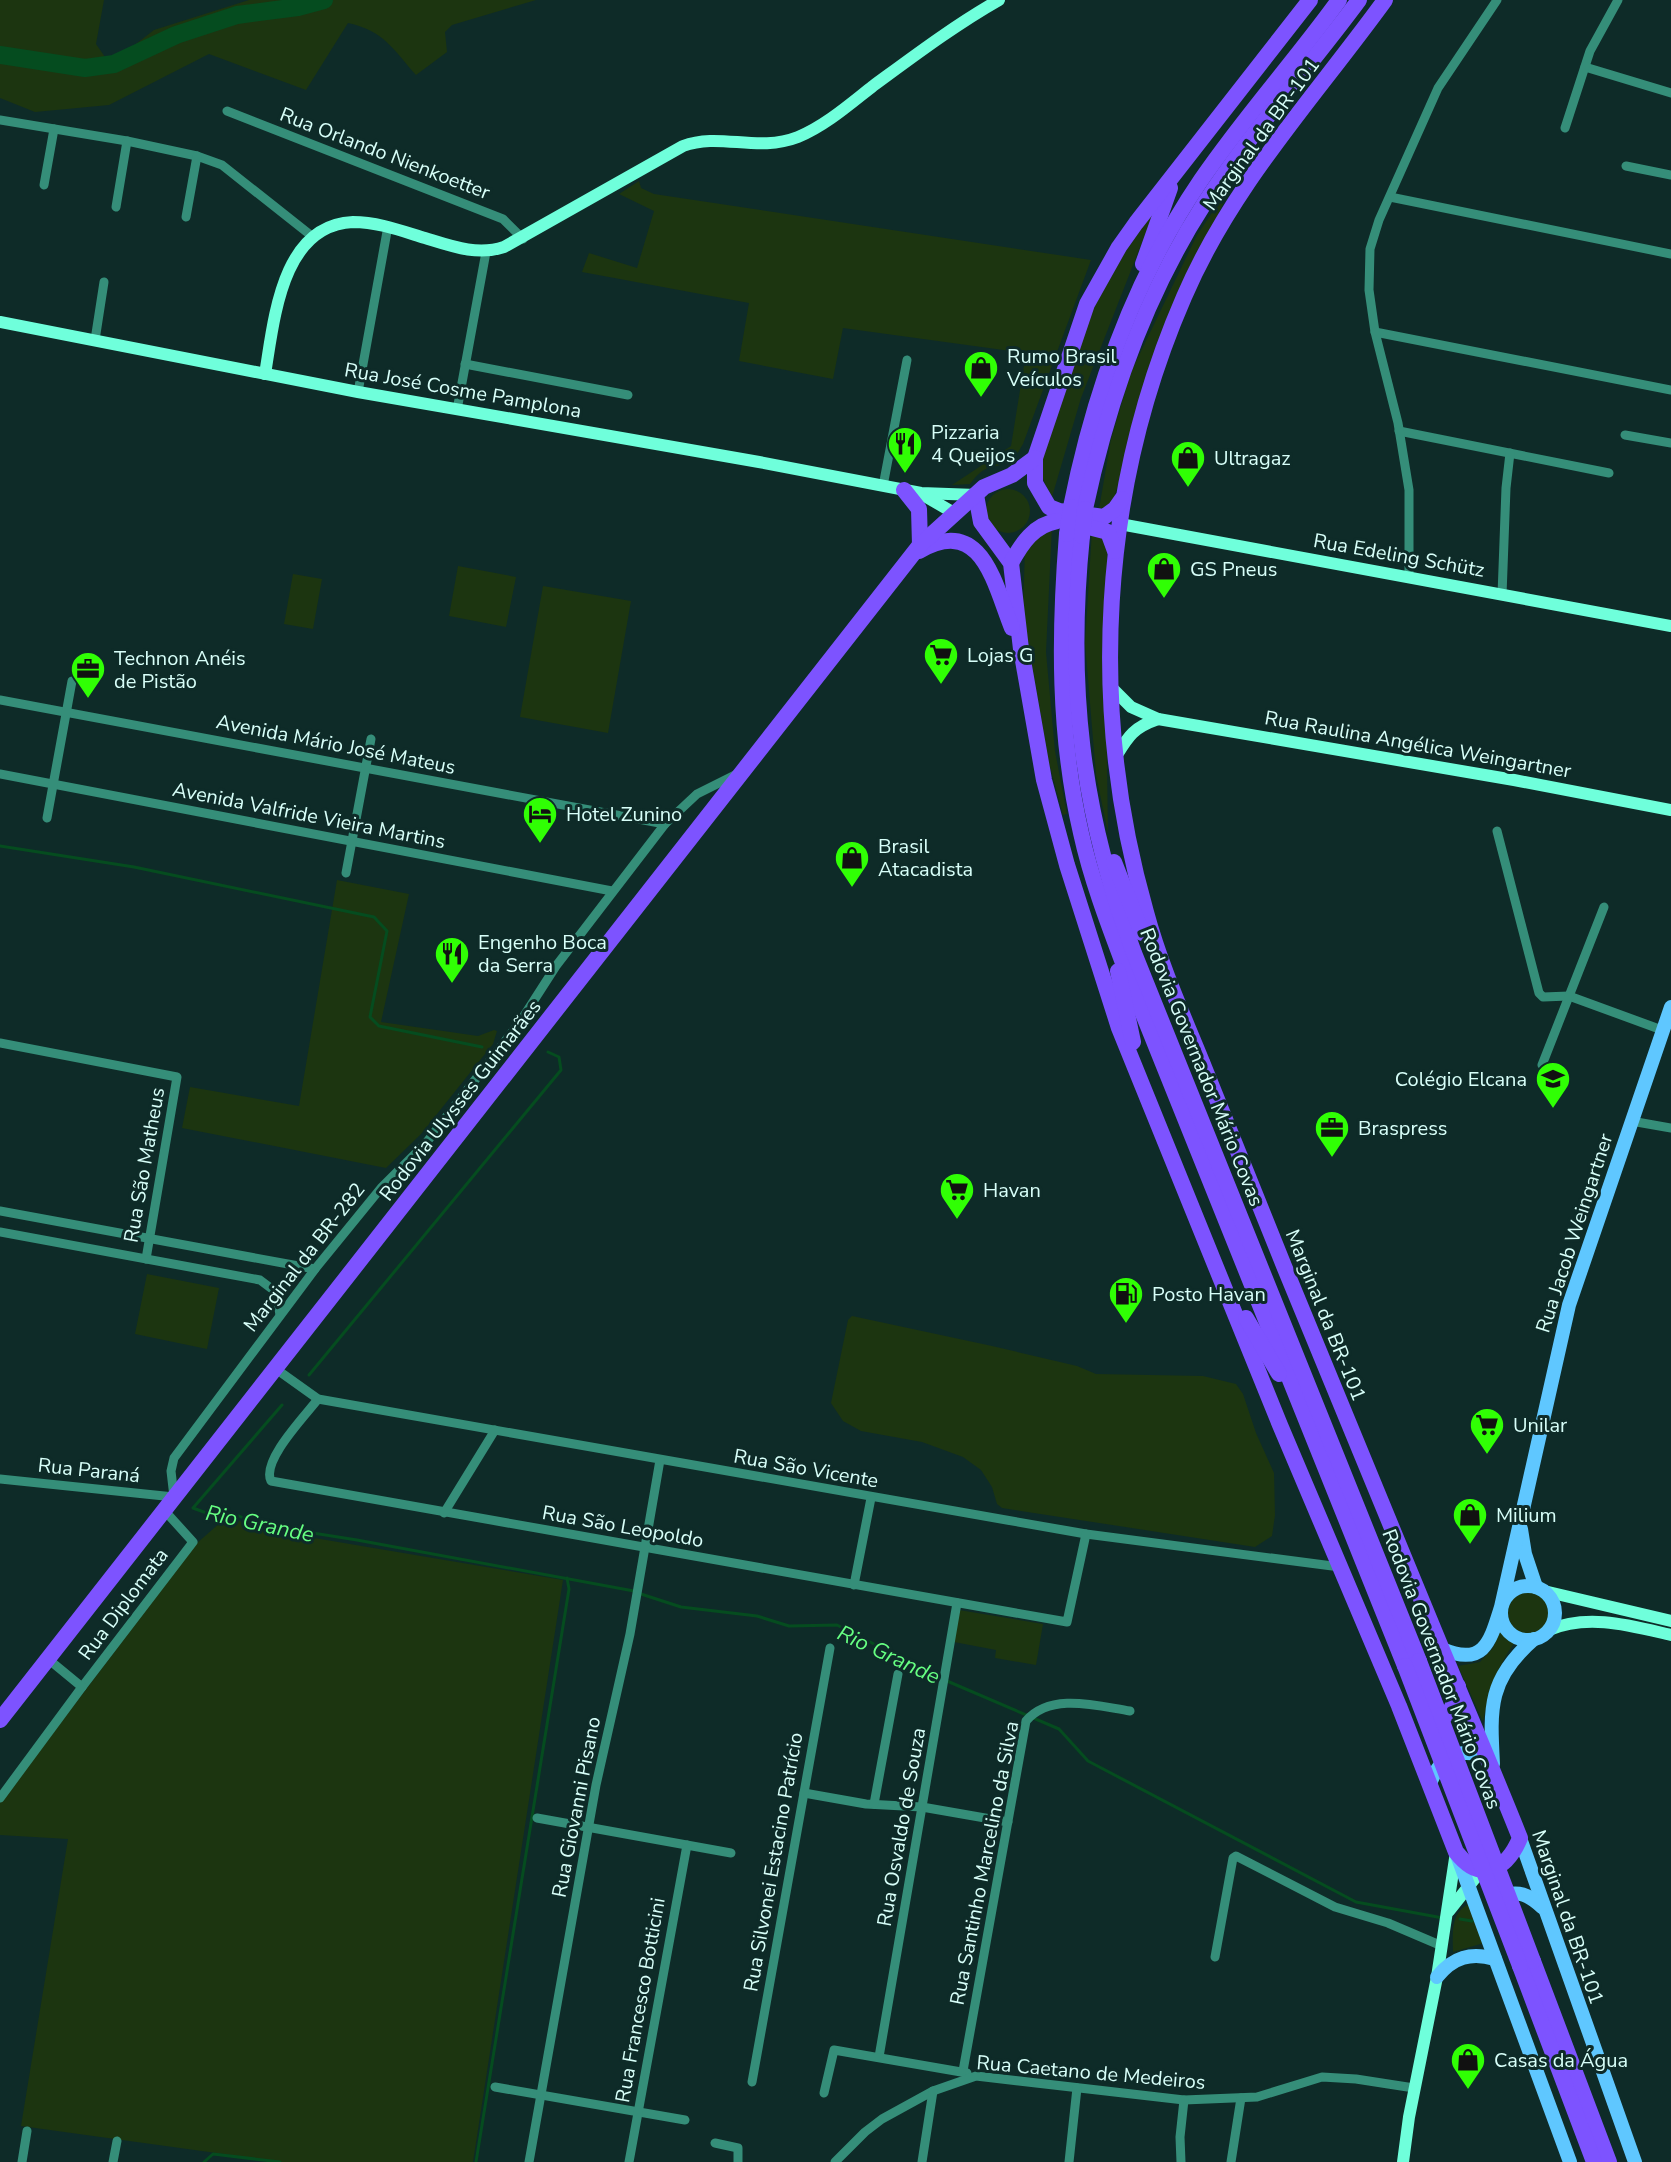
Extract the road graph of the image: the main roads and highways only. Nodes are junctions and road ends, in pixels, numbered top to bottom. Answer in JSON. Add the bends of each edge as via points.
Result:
{"nodes":[{"id":1,"x":999,"y":0,"type":"edge"},
{"id":2,"x":1310,"y":0,"type":"edge"},
{"id":3,"x":1339,"y":0,"type":"edge"},
{"id":4,"x":1359,"y":0,"type":"edge"},
{"id":5,"x":1385,"y":0,"type":"edge"},
{"id":6,"x":1295,"y":116,"type":"junction"},
{"id":7,"x":1178,"y":168,"type":"junction"},
{"id":8,"x":1203,"y":205,"type":"junction"},
{"id":9,"x":0,"y":322,"type":"edge"},
{"id":10,"x":265,"y":374,"type":"junction"},
{"id":11,"x":1102,"y":384,"type":"junction"},
{"id":12,"x":1035,"y":458,"type":"junction"},
{"id":13,"x":1002,"y":479,"type":"junction"},
{"id":14,"x":912,"y":491,"type":"junction"},
{"id":15,"x":976,"y":495,"type":"junction"},
{"id":16,"x":1123,"y":497,"type":"junction"},
{"id":17,"x":1078,"y":508,"type":"junction"},
{"id":18,"x":954,"y":513,"type":"junction"},
{"id":19,"x":1120,"y":524,"type":"junction"},
{"id":20,"x":986,"y":530,"type":"junction"},
{"id":21,"x":1069,"y":530,"type":"junction"},
{"id":22,"x":917,"y":549,"type":"junction"},
{"id":23,"x":1115,"y":552,"type":"junction"},
{"id":24,"x":1011,"y":563,"type":"junction"},
{"id":25,"x":1671,"y":626,"type":"edge"},
{"id":26,"x":1021,"y":649,"type":"junction"},
{"id":27,"x":1110,"y":686,"type":"junction"},
{"id":28,"x":1158,"y":719,"type":"junction"},
{"id":29,"x":1115,"y":759,"type":"junction"},
{"id":30,"x":1671,"y":810,"type":"edge"},
{"id":31,"x":1093,"y":813,"type":"junction"},
{"id":32,"x":1106,"y":919,"type":"junction"},
{"id":33,"x":1671,"y":1007,"type":"edge"},
{"id":34,"x":1182,"y":1014,"type":"junction"},
{"id":35,"x":1142,"y":1083,"type":"junction"},
{"id":36,"x":1219,"y":1272,"type":"junction"},
{"id":37,"x":1308,"y":1423,"type":"junction"},
{"id":38,"x":1519,"y":1523,"type":"junction"},
{"id":39,"x":1540,"y":1589,"type":"junction"},
{"id":40,"x":1501,"y":1607,"type":"junction"},
{"id":41,"x":1671,"y":1621,"type":"edge"},
{"id":42,"x":1549,"y":1630,"type":"junction"},
{"id":43,"x":1671,"y":1635,"type":"edge"},
{"id":44,"x":1534,"y":1639,"type":"junction"},
{"id":45,"x":1442,"y":1649,"type":"junction"},
{"id":46,"x":1412,"y":1664,"type":"junction"},
{"id":47,"x":1458,"y":1686,"type":"junction"},
{"id":48,"x":1399,"y":1706,"type":"junction"},
{"id":49,"x":0,"y":1720,"type":"edge"},
{"id":50,"x":1491,"y":1763,"type":"junction"},
{"id":51,"x":1430,"y":1784,"type":"junction"},
{"id":52,"x":1520,"y":1838,"type":"junction"},
{"id":53,"x":1456,"y":1852,"type":"junction"},
{"id":54,"x":1480,"y":1872,"type":"junction"},
{"id":55,"x":1469,"y":1887,"type":"junction"},
{"id":56,"x":1545,"y":1910,"type":"junction"},
{"id":57,"x":1447,"y":1913,"type":"junction"},
{"id":58,"x":1487,"y":1937,"type":"junction"},
{"id":59,"x":1495,"y":1959,"type":"junction"},
{"id":60,"x":1527,"y":1963,"type":"junction"},
{"id":61,"x":1437,"y":1977,"type":"junction"},
{"id":62,"x":1403,"y":2162,"type":"edge"},
{"id":63,"x":1570,"y":2162,"type":"edge"},
{"id":64,"x":1591,"y":2162,"type":"edge"},
{"id":65,"x":1609,"y":2162,"type":"edge"},
{"id":66,"x":1635,"y":2162,"type":"edge"}],
"edges":[{"from":1,"to":10,"type":"main road","via":[[806,133],[771,144],[708,140],[683,146],[523,239],[486,252],[388,226],[344,223],[327,228],[313,237],[289,270]]},
{"from":2,"to":7,"type":"highway","name":"Marginal da BR-101"},
{"from":3,"to":11,"type":"highway","name":"Rodovia Governador Mário Covas","via":[[1186,204],[1152,264]]},
{"from":4,"to":8,"type":"highway","name":"Rodovia Governador Mário Covas"},
{"from":5,"to":6,"type":"highway","name":"Marginal da BR-101"},
{"from":6,"to":8,"type":"highway"},
{"from":6,"to":16,"type":"highway","name":"Marginal da BR-101","via":[[1236,197],[1186,291],[1143,409]]},
{"from":7,"to":11,"type":"highway"},
{"from":7,"to":12,"type":"highway","name":"Marginal da BR-101","via":[[1119,247],[1087,304]]},
{"from":8,"to":17,"type":"highway","name":"Rodovia Governador Mário Covas","via":[[1155,294],[1122,371]]},
{"from":9,"to":10,"type":"main road","name":"Rua José Cosme Pamplona"},
{"from":10,"to":14,"type":"main road","name":"Rua José Cosme Pamplona"},
{"from":11,"to":17,"type":"highway","name":"Rodovia Governador Mário Covas","via":[[1085,441]]},
{"from":12,"to":13,"type":"highway","name":"Rodovia Ulysses Guimarães"},
{"from":12,"to":16,"type":"highway","via":[[1035,483],[1049,507],[1104,517]]},
{"from":13,"to":15,"type":"highway","name":"Rodovia Ulysses Guimarães"},
{"from":13,"to":21,"type":"highway","via":[[1021,483],[1043,515]]},
{"from":14,"to":15,"type":"main road","name":"Rua José Cosme Pamplona"},
{"from":14,"to":18,"type":"main road","name":"Rua José Cosme Pamplona"},
{"from":14,"to":22,"type":"highway","via":[[919,509]]},
{"from":15,"to":18,"type":"highway","name":"Rodovia Ulysses Guimarães"},
{"from":15,"to":20,"type":"highway"},
{"from":16,"to":19,"type":"highway","name":"Marginal da BR-101"},
{"from":17,"to":21,"type":"highway","name":"Rodovia Governador Mário Covas","bridge":true},
{"from":18,"to":20,"type":"highway"},
{"from":18,"to":22,"type":"highway","name":"Rodovia Ulysses Guimarães"},
{"from":19,"to":23,"type":"highway","name":"Marginal da BR-101"},
{"from":19,"to":25,"type":"main road","name":"Rua Edeling Schütz"},
{"from":20,"to":24,"type":"highway"},
{"from":21,"to":23,"type":"highway","via":[[1108,532]]},
{"from":21,"to":24,"type":"highway","via":[[1040,526]]},
{"from":21,"to":31,"type":"highway","name":"Rodovia Governador Mário Covas","via":[[1080,737]]},
{"from":21,"to":32,"type":"highway","name":"Rodovia Governador Mário Covas","via":[[1060,630],[1063,706],[1081,831]]},
{"from":22,"to":26,"type":"highway","via":[[943,540],[961,542],[977,552]]},
{"from":22,"to":49,"type":"highway","name":"Rodovia Ulysses Guimarães"},
{"from":23,"to":27,"type":"highway","name":"Marginal da BR-101"},
{"from":24,"to":26,"type":"highway"},
{"from":26,"to":35,"type":"highway","via":[[1055,823],[1119,1028]]},
{"from":27,"to":28,"type":"main road","name":"Rua Raulina Angélica Weingartner","via":[[1131,707]]},
{"from":27,"to":29,"type":"highway","name":"Marginal da BR-101"},
{"from":28,"to":29,"type":"main road","via":[[1131,732]]},
{"from":28,"to":30,"type":"main road","name":"Rua Raulina Angélica Weingartner"},
{"from":29,"to":34,"type":"highway","name":"Marginal da BR-101","via":[[1137,880]]},
{"from":31,"to":34,"type":"highway","via":[[1152,957]]},
{"from":31,"to":46,"type":"highway","name":"Rodovia Governador Mário Covas","via":[[1130,942]]},
{"from":32,"to":35,"type":"highway"},
{"from":32,"to":37,"type":"highway","name":"Rodovia Governador Mário Covas"},
{"from":33,"to":38,"type":"main road","name":"Rua Jacob Weingartner","via":[[1569,1305]]},
{"from":34,"to":45,"type":"highway","name":"Marginal da BR-101"},
{"from":35,"to":36,"type":"highway"},
{"from":36,"to":37,"type":"highway"},
{"from":36,"to":48,"type":"highway"},
{"from":37,"to":46,"type":"highway","name":"Rodovia Governador Mário Covas"},
{"from":38,"to":39,"type":"main road","name":"Rua Jacob Weingartner"},
{"from":38,"to":40,"type":"main road","name":"Rua Jacob Weingartner"},
{"from":39,"to":40,"type":"main road","via":[[1527,1585],[1510,1592]]},
{"from":39,"to":41,"type":"main road"},
{"from":39,"to":42,"type":"main road","via":[[1554,1605]]},
{"from":40,"to":44,"type":"main road","via":[[1509,1632]]},
{"from":40,"to":45,"type":"main road","name":"Rua Jacob Weingartner","via":[[1482,1650],[1467,1656]]},
{"from":42,"to":43,"type":"main road","via":[[1595,1622]]},
{"from":42,"to":44,"type":"main road"},
{"from":44,"to":50,"type":"main road","via":[[1505,1667],[1498,1683],[1490,1723]]},
{"from":45,"to":47,"type":"highway","name":"Marginal da BR-101"},
{"from":46,"to":60,"type":"highway","name":"Rodovia Governador Mário Covas","bridge":true},
{"from":47,"to":48,"type":"highway","via":[[1449,1715],[1437,1721],[1413,1719]]},
{"from":47,"to":50,"type":"highway","name":"Marginal da BR-101"},
{"from":48,"to":51,"type":"highway"},
{"from":50,"to":51,"type":"main road","via":[[1468,1752],[1448,1758]]},
{"from":50,"to":52,"type":"highway","name":"Marginal da BR-101"},
{"from":51,"to":53,"type":"highway"},
{"from":52,"to":54,"type":"highway","via":[[1507,1859]]},
{"from":52,"to":56,"type":"main road","name":"Marginal da BR-101"},
{"from":53,"to":54,"type":"highway"},
{"from":53,"to":55,"type":"main road"},
{"from":53,"to":57,"type":"main road"},
{"from":54,"to":55,"type":"main road"},
{"from":55,"to":57,"type":"main road"},
{"from":55,"to":58,"type":"main road"},
{"from":56,"to":58,"type":"main road","via":[[1530,1896],[1504,1894],[1487,1913]]},
{"from":56,"to":66,"type":"main road","name":"Marginal da BR-101"},
{"from":57,"to":61,"type":"main road"},
{"from":58,"to":59,"type":"main road"},
{"from":59,"to":61,"type":"main road","via":[[1456,1959]]},
{"from":59,"to":63,"type":"main road"},
{"from":60,"to":64,"type":"highway","name":"Rodovia Governador Mário Covas"},
{"from":60,"to":65,"type":"highway","name":"Rodovia Governador Mário Covas"},
{"from":61,"to":62,"type":"main road"}]}
